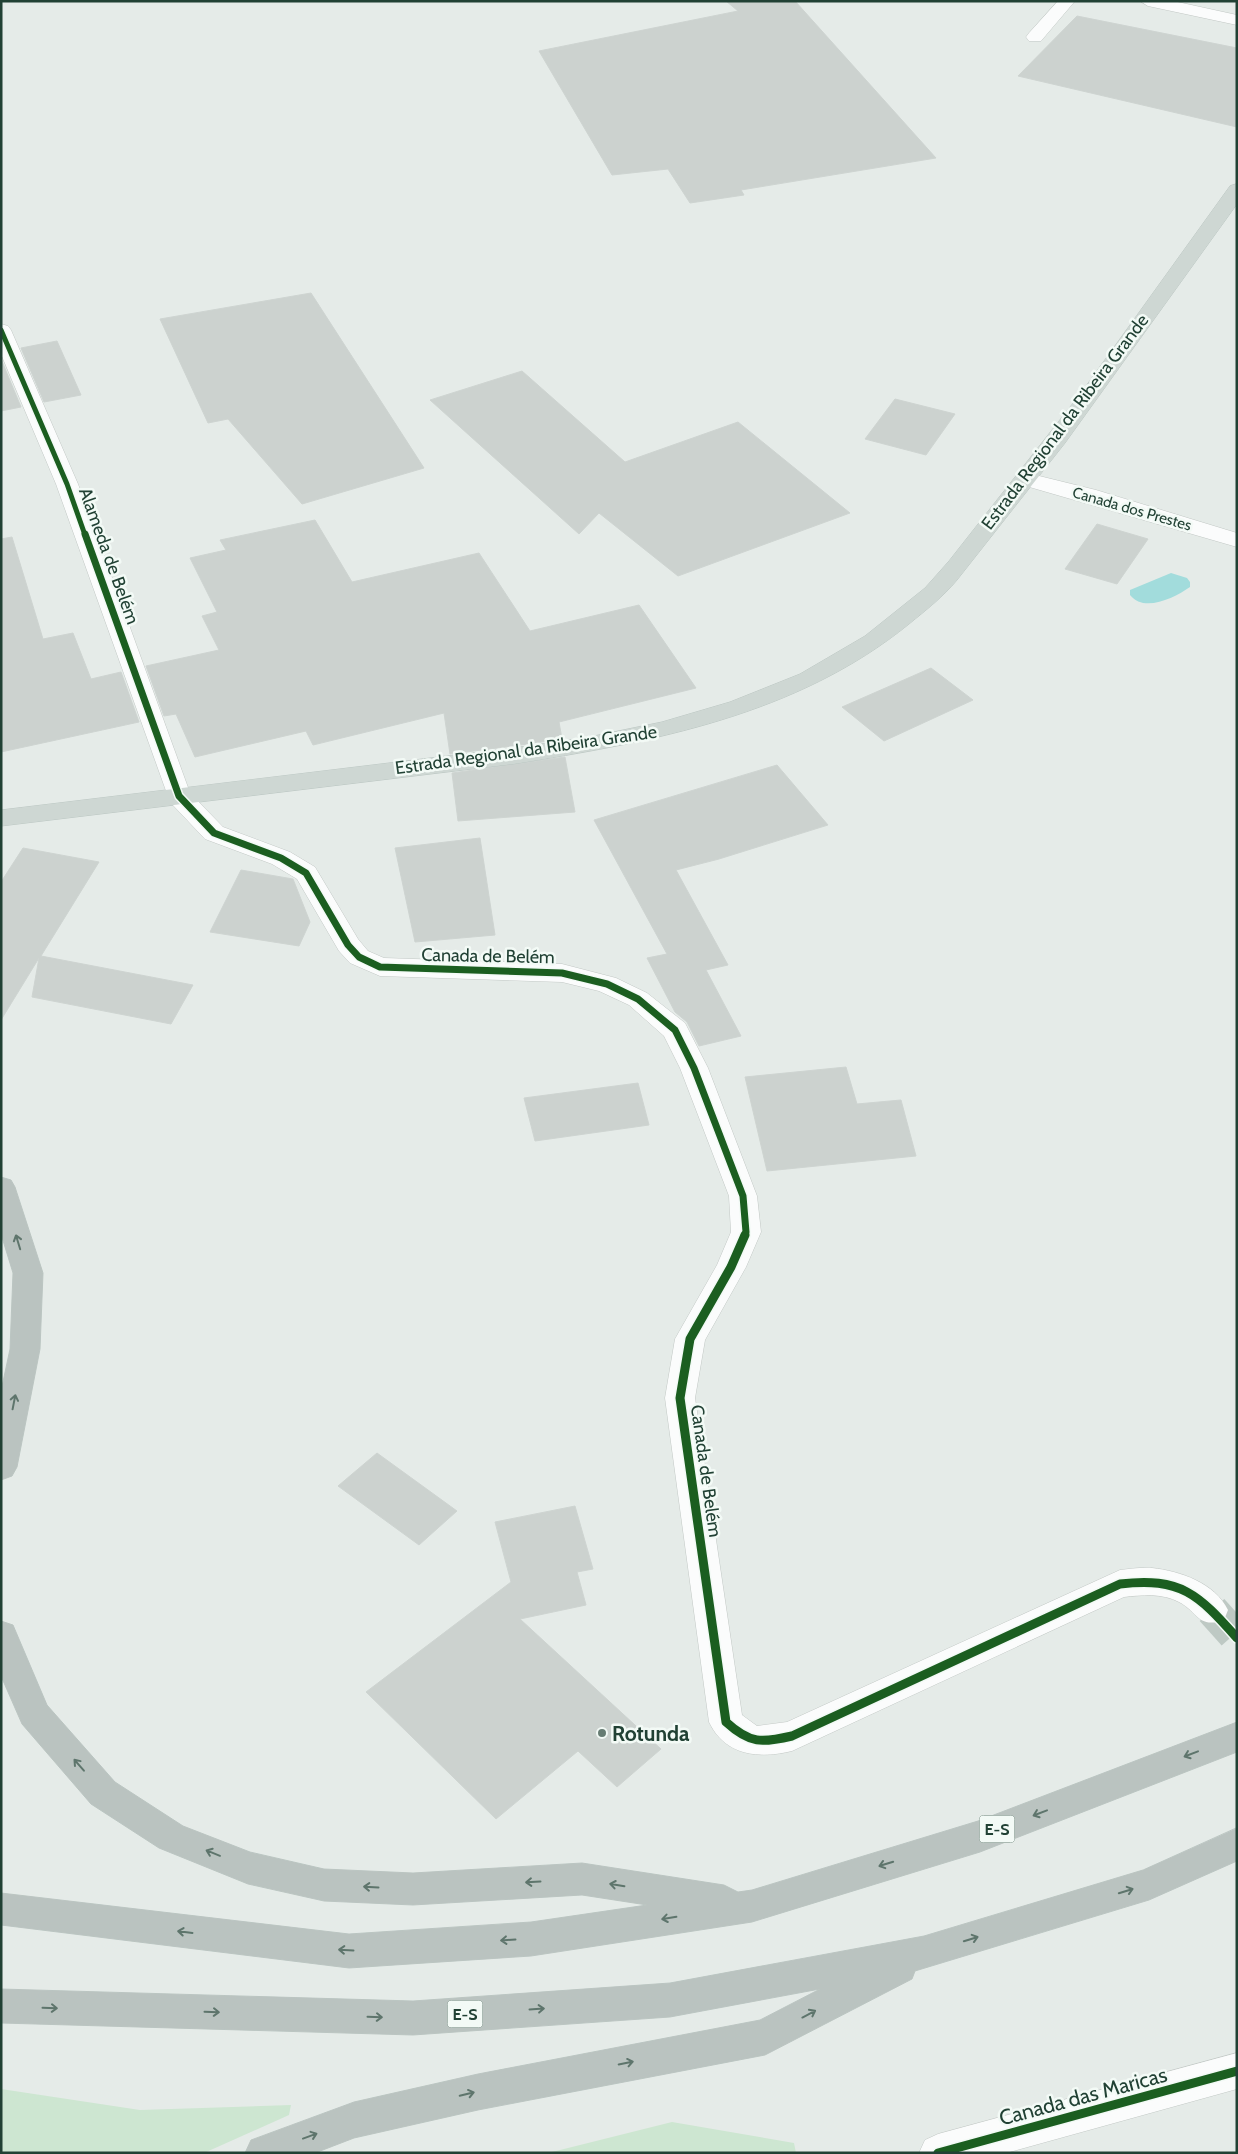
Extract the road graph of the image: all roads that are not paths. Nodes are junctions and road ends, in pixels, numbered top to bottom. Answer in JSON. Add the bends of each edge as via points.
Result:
{"nodes":[{"id":1,"x":1067,"y":1,"type":"edge"},
{"id":2,"x":1148,"y":1,"type":"edge"},
{"id":3,"x":1237,"y":20,"type":"edge"},
{"id":4,"x":1035,"y":37,"type":"dead end"},
{"id":5,"x":1237,"y":190,"type":"edge"},
{"id":6,"x":1,"y":330,"type":"edge"},
{"id":7,"x":1027,"y":479,"type":"junction"},
{"id":8,"x":1237,"y":540,"type":"edge"},
{"id":9,"x":179,"y":796,"type":"junction"},
{"id":10,"x":1,"y":818,"type":"edge"},
{"id":11,"x":1,"y":1187,"type":"edge"},
{"id":12,"x":1,"y":1467,"type":"edge"},
{"id":13,"x":1212,"y":1610,"type":"tunnel mouth"},
{"id":14,"x":1,"y":1635,"type":"edge"},
{"id":15,"x":1237,"y":1737,"type":"edge"},
{"id":16,"x":1237,"y":1844,"type":"edge"},
{"id":17,"x":752,"y":1906,"type":"junction"},
{"id":18,"x":1,"y":1909,"type":"edge"},
{"id":19,"x":924,"y":1954,"type":"junction"},
{"id":20,"x":1,"y":2006,"type":"edge"},
{"id":21,"x":1237,"y":2071,"type":"edge"},
{"id":22,"x":264,"y":2153,"type":"edge"},
{"id":23,"x":938,"y":2153,"type":"edge"}],
"edges":[{"from":1,"to":4,"type":"street"},
{"from":2,"to":3,"type":"street"},
{"from":5,"to":7,"type":"main road","name":"Estrada Regional da Ribeira Grande"},
{"from":6,"to":9,"type":"street","name":"Alameda de Belém","via":[[68,484]]},
{"from":7,"to":8,"type":"street","name":"Canada dos Prestes"},
{"from":7,"to":9,"type":"main road","name":"Estrada Regional da Ribeira Grande","via":[[935,591],[896,625],[848,657],[792,686],[741,706],[657,732],[529,754]]},
{"from":9,"to":10,"type":"main road","name":"Estrada Regional da Ribeira Grande"},
{"from":9,"to":13,"type":"street","name":"Canada de Belém","via":[[214,833],[281,858],[306,873],[348,945],[359,957],[380,967],[562,973],[607,984],[638,999],[675,1030],[694,1068],[743,1196],[746,1232],[731,1267],[690,1339],[680,1398],[726,1722],[742,1737],[765,1743],[792,1736],[1120,1584],[1152,1580],[1189,1592]]},
{"from":12,"to":11,"type":"highway","one_way":true,"via":[[25,1349],[28,1273]]},
{"from":17,"to":14,"type":"highway","one_way":true,"via":[[582,1879],[413,1889],[324,1885],[248,1868],[171,1837],[103,1793],[34,1714]]},
{"from":15,"to":17,"type":"highway","number":"E-S","one_way":true,"via":[[980,1836]]},
{"from":19,"to":16,"type":"highway","number":"E-S","one_way":true,"via":[[1149,1884]]},
{"from":17,"to":18,"type":"highway","number":"E-S","one_way":true,"via":[[531,1939],[349,1951]]},
{"from":20,"to":19,"type":"highway","number":"E-S","one_way":true,"via":[[414,2018],[670,2000]]},
{"from":22,"to":19,"type":"highway","one_way":true,"via":[[364,2118],[478,2092],[766,2036]]},
{"from":21,"to":23,"type":"street","name":"Canada das Maricas"}]}
